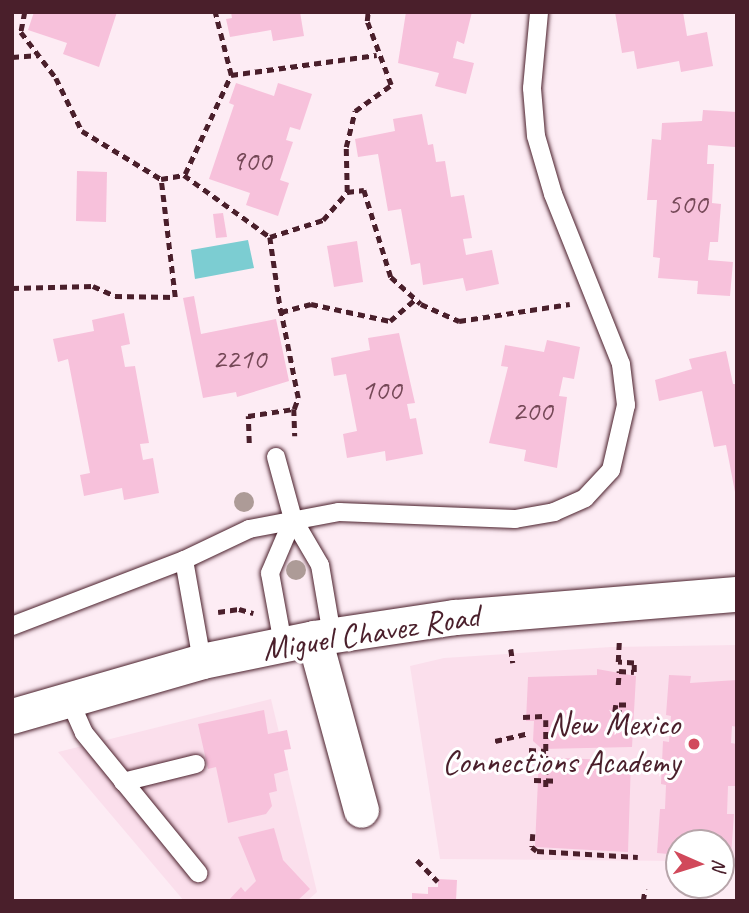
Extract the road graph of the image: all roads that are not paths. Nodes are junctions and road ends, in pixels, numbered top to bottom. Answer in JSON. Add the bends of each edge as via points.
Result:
{"nodes":[{"id":1,"x":539,"y":12,"type":"edge"},
{"id":2,"x":276,"y":457,"type":"dead end"},
{"id":3,"x":293,"y":519,"type":"junction"},
{"id":4,"x":184,"y":560,"type":"junction"},
{"id":5,"x":737,"y":594,"type":"edge"},
{"id":6,"x":12,"y":626,"type":"edge"},
{"id":7,"x":309,"y":639,"type":"junction"},
{"id":8,"x":202,"y":661,"type":"junction"},
{"id":9,"x":68,"y":697,"type":"junction"},
{"id":10,"x":12,"y":716,"type":"edge"},
{"id":11,"x":196,"y":764,"type":"dead end"},
{"id":12,"x":123,"y":782,"type":"junction"},
{"id":13,"x":360,"y":810,"type":"dead end"},
{"id":14,"x":198,"y":873,"type":"dead end"}],
"edges":[{"from":1,"to":3,"type":"lane","via":[[532,88],[536,136],[553,194],[621,364],[626,405],[611,470],[585,498],[554,512],[515,519],[363,512]]},
{"from":2,"to":3,"type":"lane"},
{"from":3,"to":4,"type":"lane","via":[[249,529]]},
{"from":3,"to":7,"type":"lane","via":[[320,565]]},
{"from":3,"to":7,"type":"lane","via":[[270,573]]},
{"from":4,"to":6,"type":"lane"},
{"from":4,"to":8,"type":"lane"},
{"from":5,"to":7,"type":"street","name":"Miguel Chavez Road","via":[[455,617]]},
{"from":7,"to":8,"type":"street","name":"Miguel Chavez Road"},
{"from":7,"to":13,"type":"street"},
{"from":8,"to":9,"type":"street","name":"Miguel Chavez Road"},
{"from":9,"to":10,"type":"street","name":"Miguel Chavez Road"},
{"from":9,"to":12,"type":"lane","via":[[84,733]]},
{"from":11,"to":12,"type":"lane"},
{"from":12,"to":14,"type":"lane"}]}
